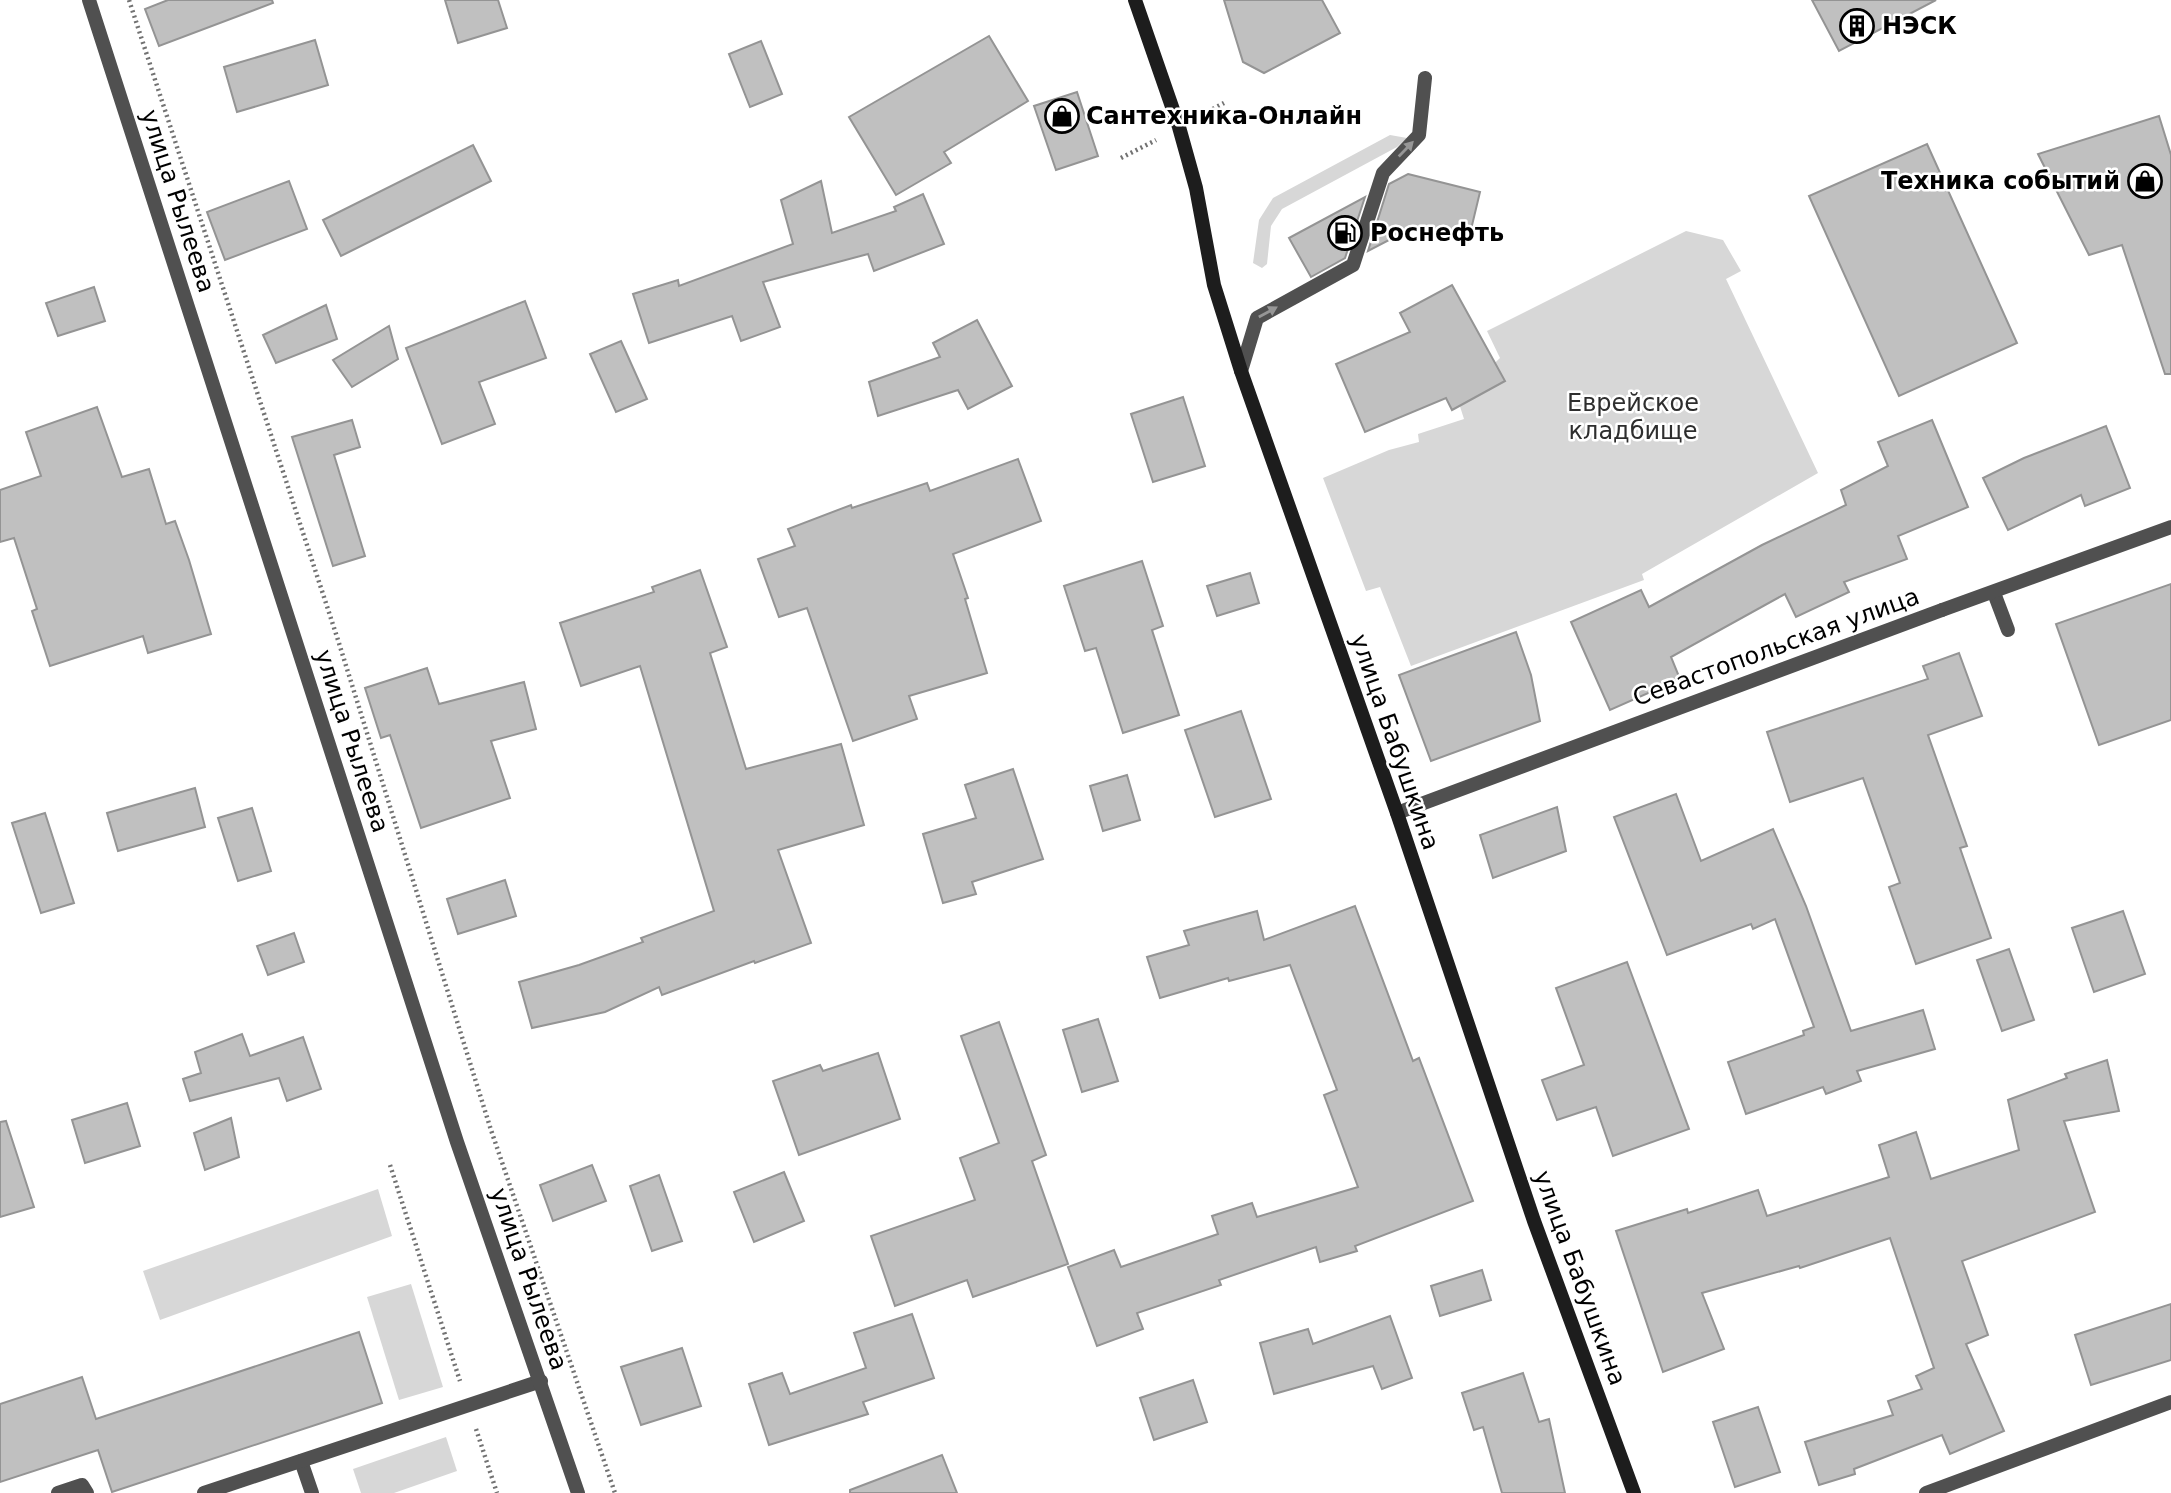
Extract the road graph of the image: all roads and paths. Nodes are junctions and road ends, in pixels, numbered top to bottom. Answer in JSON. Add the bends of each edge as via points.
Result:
{"nodes":[{"id":1,"x":89,"y":0,"type":"edge"},
{"id":2,"x":129,"y":0,"type":"edge"},
{"id":3,"x":1135,"y":0,"type":"edge"},
{"id":4,"x":1425,"y":78,"type":"dead end"},
{"id":5,"x":1241,"y":371,"type":"junction"},
{"id":6,"x":2171,"y":527,"type":"edge"},
{"id":7,"x":1994,"y":593,"type":"junction"},
{"id":8,"x":2008,"y":629,"type":"dead end"},
{"id":9,"x":1397,"y":813,"type":"junction"},
{"id":10,"x":390,"y":1165,"type":"dead end"},
{"id":11,"x":541,"y":1381,"type":"junction"},
{"id":12,"x":2171,"y":1402,"type":"edge"},
{"id":13,"x":468,"y":1405,"type":"junction"},
{"id":14,"x":301,"y":1461,"type":"junction"},
{"id":15,"x":58,"y":1493,"type":"edge"},
{"id":16,"x":87,"y":1493,"type":"edge"},
{"id":17,"x":204,"y":1493,"type":"edge"},
{"id":18,"x":312,"y":1493,"type":"edge"},
{"id":19,"x":496,"y":1493,"type":"edge"},
{"id":20,"x":578,"y":1493,"type":"edge"},
{"id":21,"x":615,"y":1493,"type":"edge"},
{"id":22,"x":1634,"y":1493,"type":"edge"},
{"id":23,"x":1926,"y":1493,"type":"edge"}],
"edges":[{"from":1,"to":11,"type":"street","name":"улица Рылеева","via":[[457,1142]]},
{"from":2,"to":21,"type":"path","via":[[338,640],[491,1130]]},
{"from":3,"to":5,"type":"street","name":"улица Бабушкина","via":[[1180,127],[1214,285]]},
{"from":5,"to":4,"type":"street","one_way":true,"via":[[1257,318],[1353,265],[1383,173],[1419,135]]},
{"from":5,"to":9,"type":"street","name":"улица Бабушкина"},
{"from":6,"to":7,"type":"street","name":"Севастопольская улица"},
{"from":7,"to":8,"type":"street"},
{"from":7,"to":9,"type":"street","name":"Севастопольская улица"},
{"from":9,"to":22,"type":"street","name":"улица Бабушкина","via":[[1534,1221]]},
{"from":10,"to":13,"type":"path"},
{"from":11,"to":13,"type":"street"},
{"from":11,"to":20,"type":"street","name":"улица Рылеева"},
{"from":12,"to":23,"type":"street"},
{"from":13,"to":14,"type":"street"},
{"from":13,"to":19,"type":"path"},
{"from":14,"to":17,"type":"street"},
{"from":14,"to":18,"type":"street"},
{"from":15,"to":16,"type":"street","via":[[82,1485]]}]}
